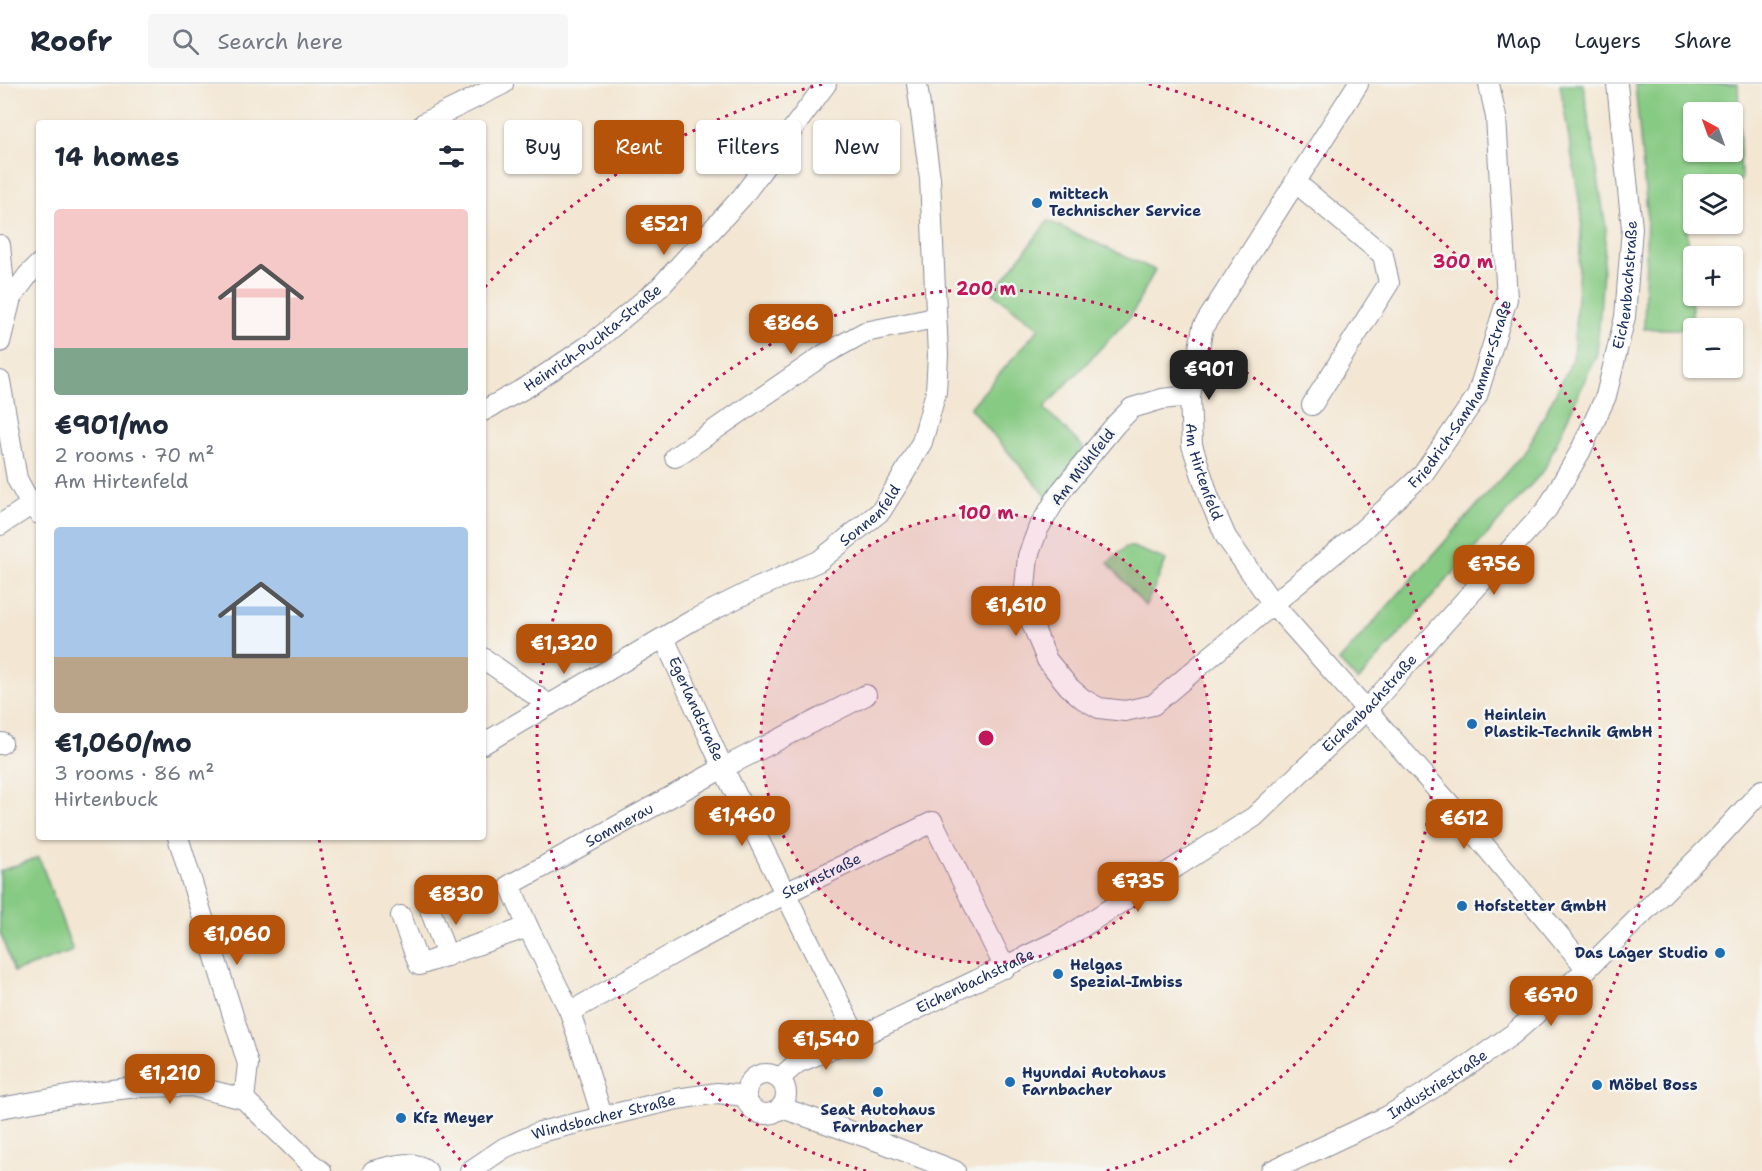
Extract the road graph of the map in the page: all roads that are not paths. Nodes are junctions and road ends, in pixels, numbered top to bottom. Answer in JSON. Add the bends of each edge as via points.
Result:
{"nodes":[{"id":1,"x":503,"y":84,"type":"edge"},
{"id":2,"x":826,"y":84,"type":"edge"},
{"id":3,"x":917,"y":84,"type":"edge"},
{"id":4,"x":1358,"y":84,"type":"edge"},
{"id":5,"x":1489,"y":84,"type":"edge"},
{"id":6,"x":1617,"y":84,"type":"edge"},
{"id":7,"x":430,"y":120,"type":"edge"},
{"id":8,"x":1295,"y":182,"type":"junction"},
{"id":9,"x":0,"y":245,"type":"edge"},
{"id":10,"x":36,"y":267,"type":"edge"},
{"id":11,"x":11,"y":298,"type":"junction"},
{"id":12,"x":935,"y":318,"type":"junction"},
{"id":13,"x":0,"y":346,"type":"edge"},
{"id":14,"x":0,"y":381,"type":"edge"},
{"id":15,"x":1190,"y":396,"type":"junction"},
{"id":16,"x":1312,"y":405,"type":"dead end"},
{"id":17,"x":486,"y":409,"type":"edge"},
{"id":18,"x":675,"y":457,"type":"dead end"},
{"id":19,"x":35,"y":510,"type":"edge"},
{"id":20,"x":0,"y":525,"type":"edge"},
{"id":21,"x":1273,"y":604,"type":"junction"},
{"id":22,"x":663,"y":638,"type":"junction"},
{"id":23,"x":486,"y":660,"type":"edge"},
{"id":24,"x":866,"y":695,"type":"dead end"},
{"id":25,"x":549,"y":705,"type":"junction"},
{"id":26,"x":1367,"y":709,"type":"junction"},
{"id":27,"x":486,"y":742,"type":"edge"},
{"id":28,"x":723,"y":768,"type":"junction"},
{"id":29,"x":1762,"y":790,"type":"edge"},
{"id":30,"x":179,"y":840,"type":"edge"},
{"id":31,"x":786,"y":893,"type":"junction"},
{"id":32,"x":430,"y":909,"type":"dead end"},
{"id":33,"x":401,"y":916,"type":"dead end"},
{"id":34,"x":528,"y":927,"type":"junction"},
{"id":35,"x":447,"y":956,"type":"junction"},
{"id":36,"x":1005,"y":968,"type":"junction"},
{"id":37,"x":1587,"y":969,"type":"junction"},
{"id":38,"x":570,"y":1012,"type":"junction"},
{"id":39,"x":856,"y":1038,"type":"junction"},
{"id":40,"x":780,"y":1078,"type":"junction"},
{"id":41,"x":746,"y":1096,"type":"junction"},
{"id":42,"x":244,"y":1100,"type":"junction"},
{"id":43,"x":0,"y":1108,"type":"edge"},
{"id":44,"x":782,"y":1108,"type":"junction"},
{"id":45,"x":602,"y":1116,"type":"junction"},
{"id":46,"x":321,"y":1171,"type":"edge"},
{"id":47,"x":373,"y":1171,"type":"edge"},
{"id":48,"x":427,"y":1171,"type":"edge"},
{"id":49,"x":470,"y":1171,"type":"edge"},
{"id":50,"x":955,"y":1171,"type":"edge"},
{"id":51,"x":1271,"y":1171,"type":"edge"}],
"edges":[{"from":1,"to":7,"type":"street"},
{"from":2,"to":17,"type":"street","name":"Heinrich-Puchta-Straße","via":[[742,197],[660,287],[594,342]]},
{"from":3,"to":12,"type":"street","name":"Sonnenfeld","via":[[930,178]]},
{"from":4,"to":8,"type":"street","name":"Am Hirtenfeld"},
{"from":5,"to":21,"type":"street","name":"Friedrich-Samhammer-Straße","via":[[1496,117],[1507,299],[1476,396],[1423,474]]},
{"from":6,"to":26,"type":"street","name":"Eichenbachstraße","via":[[1632,228],[1625,317],[1606,396],[1547,509]]},
{"from":8,"to":15,"type":"street","name":"Am Hirtenfeld","via":[[1203,327]]},
{"from":8,"to":16,"type":"street","via":[[1383,255],[1389,283]]},
{"from":9,"to":11,"type":"street","via":[[4,286]]},
{"from":10,"to":11,"type":"street"},
{"from":11,"to":13,"type":"street"},
{"from":12,"to":18,"type":"street","via":[[865,332],[825,354]]},
{"from":12,"to":22,"type":"street","name":"Sonnenfeld","via":[[936,392],[922,442],[881,510],[819,561],[755,589]]},
{"from":14,"to":19,"type":"street","via":[[16,479]]},
{"from":15,"to":21,"type":"street","name":"Am Hirtenfeld","via":[[1191,445],[1209,498],[1226,537]]},
{"from":15,"to":21,"type":"street","name":"Am Mühlfeld","via":[[1132,408],[1061,491],[1038,529],[1028,556],[1025,586],[1034,631],[1047,660],[1069,687],[1099,708],[1125,711],[1154,705]]},
{"from":19,"to":20,"type":"street"},
{"from":21,"to":26,"type":"street","name":"Am Hirtenfeld"},
{"from":22,"to":25,"type":"street","name":"Sonnenfeld"},
{"from":22,"to":28,"type":"street","name":"Egerlandstraße"},
{"from":23,"to":25,"type":"street"},
{"from":24,"to":28,"type":"street","name":"Sommerau"},
{"from":25,"to":27,"type":"street","name":"Sonnenfeld"},
{"from":26,"to":36,"type":"street","name":"Eichenbachstraße","via":[[1254,817],[1068,936]]},
{"from":26,"to":37,"type":"street","name":"Am Hirtenfeld"},
{"from":28,"to":31,"type":"street","name":"Egerlandstraße"},
{"from":28,"to":34,"type":"street","name":"Sommerau","via":[[510,885]]},
{"from":29,"to":37,"type":"street","name":"Industriestraße"},
{"from":30,"to":42,"type":"street","via":[[248,1064]]},
{"from":31,"to":36,"type":"street","name":"Sternstraße","via":[[933,822]]},
{"from":31,"to":38,"type":"street","name":"Sternstraße"},
{"from":31,"to":39,"type":"street","name":"Egerlandstraße"},
{"from":32,"to":35,"type":"street"},
{"from":33,"to":35,"type":"street","via":[[419,965]]},
{"from":34,"to":35,"type":"street"},
{"from":34,"to":38,"type":"street","name":"Sommerau"},
{"from":36,"to":39,"type":"street","name":"Eichenbachstraße"},
{"from":37,"to":51,"type":"street","name":"Industriestraße","via":[[1513,1034],[1456,1074],[1388,1116]]},
{"from":38,"to":45,"type":"street","name":"Sommerau"},
{"from":39,"to":40,"type":"street","name":"Eichenbachstraße","via":[[797,1062]]},
{"from":40,"to":41,"type":"street","via":[[767,1074],[754,1078]]},
{"from":40,"to":44,"type":"street","via":[[786,1090]]},
{"from":41,"to":44,"type":"street","via":[[752,1108],[763,1114]]},
{"from":41,"to":45,"type":"street","name":"Windsbacher Straße","via":[[717,1093]]},
{"from":42,"to":43,"type":"street","via":[[192,1086],[137,1087]]},
{"from":42,"to":46,"type":"street"},
{"from":44,"to":50,"type":"street"},
{"from":45,"to":49,"type":"street","name":"Windsbacher Straße","via":[[540,1132],[504,1148]]},
{"from":47,"to":48,"type":"street","via":[[400,1164],[422,1166]]}]}
